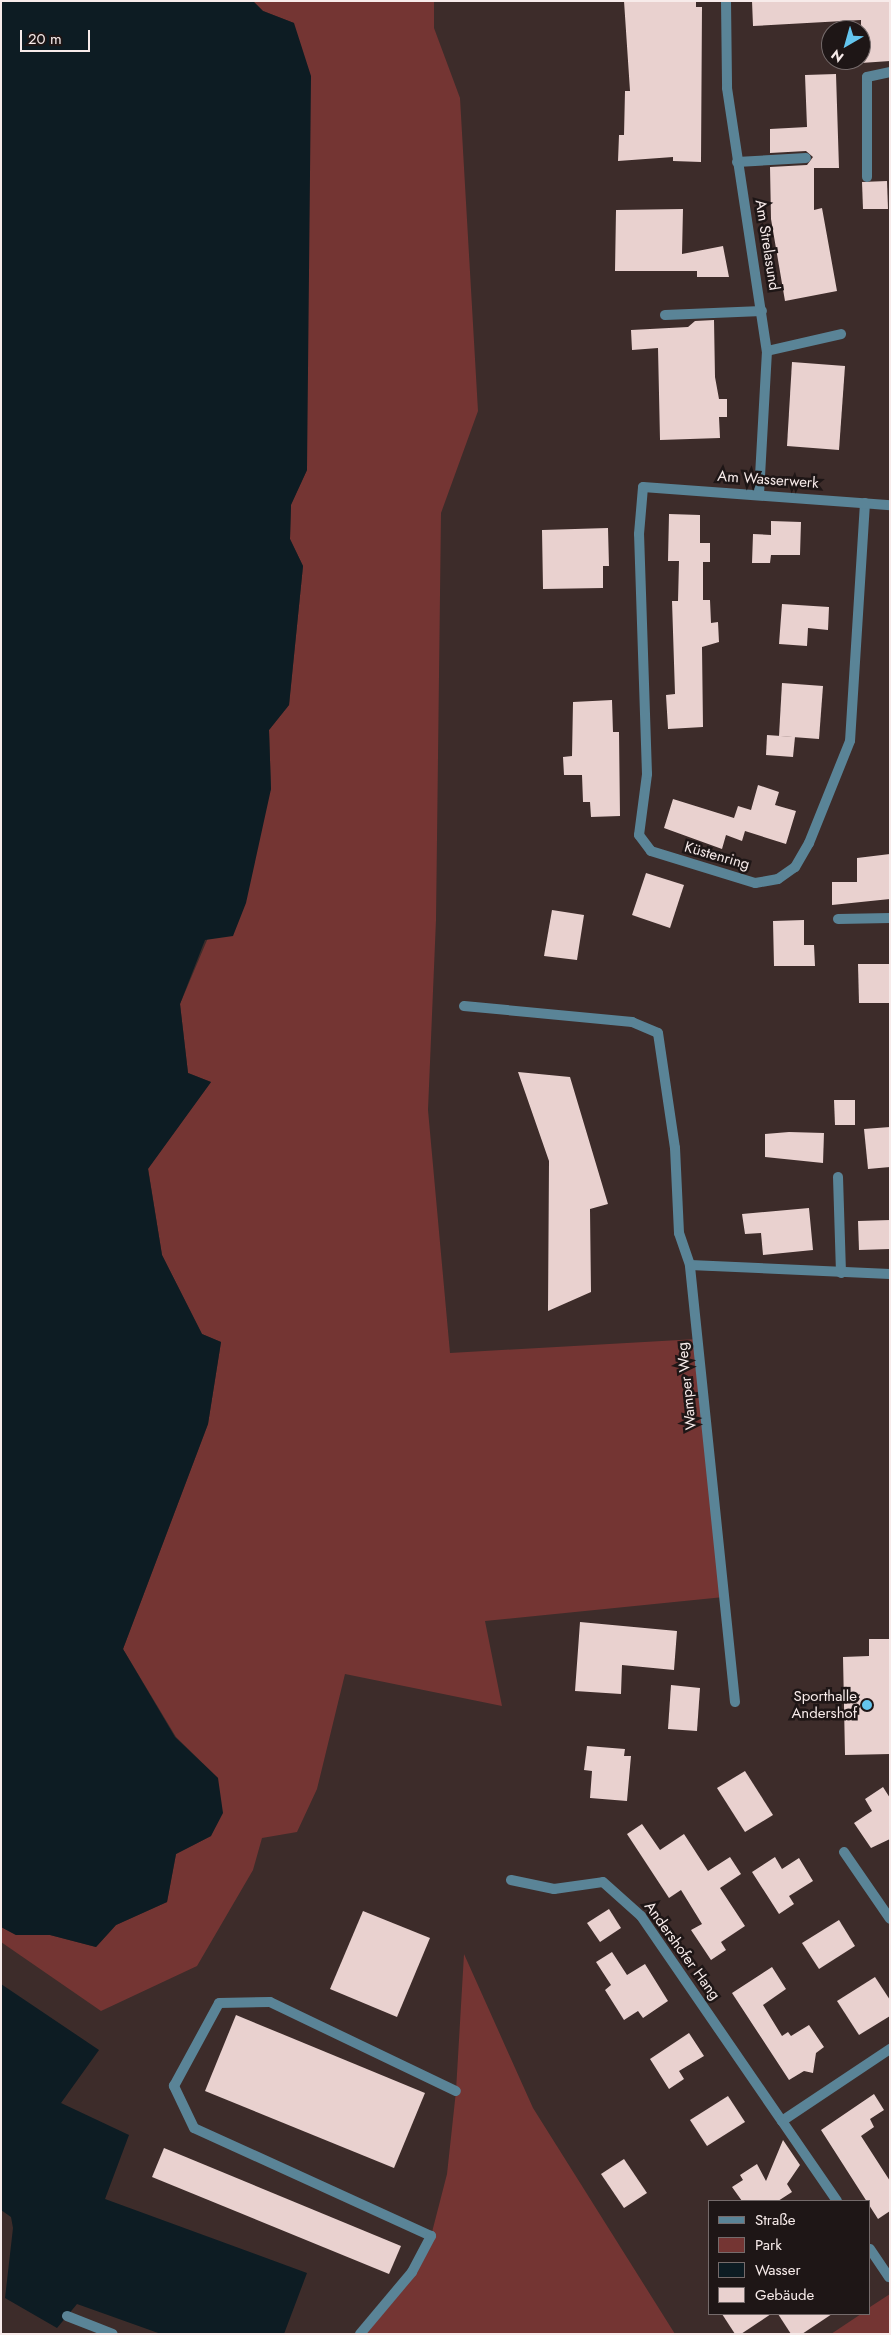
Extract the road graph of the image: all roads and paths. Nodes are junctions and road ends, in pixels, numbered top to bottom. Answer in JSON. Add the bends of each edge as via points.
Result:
{"nodes":[{"id":1,"x":726,"y":1,"type":"edge"},
{"id":2,"x":890,"y":72,"type":"edge"},
{"id":3,"x":806,"y":158,"type":"dead end"},
{"id":4,"x":737,"y":162,"type":"junction"},
{"id":5,"x":867,"y":177,"type":"dead end"},
{"id":6,"x":762,"y":311,"type":"junction"},
{"id":7,"x":665,"y":315,"type":"dead end"},
{"id":8,"x":842,"y":334,"type":"dead end"},
{"id":9,"x":767,"y":352,"type":"junction"},
{"id":10,"x":643,"y":487,"type":"joint"},
{"id":11,"x":759,"y":494,"type":"junction"},
{"id":12,"x":865,"y":503,"type":"junction"},
{"id":13,"x":890,"y":505,"type":"edge"},
{"id":14,"x":890,"y":918,"type":"edge"},
{"id":15,"x":838,"y":919,"type":"dead end"},
{"id":16,"x":464,"y":1006,"type":"dead end"},
{"id":17,"x":838,"y":1177,"type":"dead end"},
{"id":18,"x":690,"y":1265,"type":"junction"},
{"id":19,"x":841,"y":1273,"type":"junction"},
{"id":20,"x":890,"y":1274,"type":"edge"},
{"id":21,"x":735,"y":1702,"type":"dead end"},
{"id":22,"x":844,"y":1852,"type":"dead end"},
{"id":23,"x":511,"y":1880,"type":"dead end"},
{"id":24,"x":890,"y":1919,"type":"edge"},
{"id":25,"x":890,"y":2049,"type":"edge"},
{"id":26,"x":456,"y":2091,"type":"dead end"},
{"id":27,"x":782,"y":2121,"type":"junction"},
{"id":28,"x":836,"y":2200,"type":"edge"},
{"id":29,"x":871,"y":2250,"type":"edge"},
{"id":30,"x":890,"y":2277,"type":"edge"},
{"id":31,"x":67,"y":2316,"type":"dead end"},
{"id":32,"x":113,"y":2334,"type":"edge"},
{"id":33,"x":360,"y":2334,"type":"edge"}],
"edges":[{"from":1,"to":4,"type":"street","name":"Am Strelasund","via":[[727,88]]},
{"from":2,"to":5,"type":"street","via":[[868,77]]},
{"from":3,"to":4,"type":"street"},
{"from":4,"to":6,"type":"street","name":"Am Strelasund"},
{"from":6,"to":7,"type":"street"},
{"from":6,"to":9,"type":"street","name":"Am Strelasund"},
{"from":8,"to":9,"type":"street"},
{"from":9,"to":11,"type":"street","name":"Am Strelasund"},
{"from":10,"to":11,"type":"street","name":"Am Wasserwerk"},
{"from":10,"to":12,"type":"street","name":"Küstenring","via":[[639,534],[647,774],[639,835],[651,851],[755,883],[778,879],[795,867],[809,843],[850,741]]},
{"from":11,"to":12,"type":"street","name":"Am Wasserwerk"},
{"from":12,"to":13,"type":"street","name":"Am Wasserwerk"},
{"from":14,"to":15,"type":"street"},
{"from":16,"to":18,"type":"street","name":"Wamper Weg","via":[[632,1022],[658,1033],[675,1148],[680,1233]]},
{"from":17,"to":19,"type":"street"},
{"from":18,"to":19,"type":"street"},
{"from":18,"to":21,"type":"street","name":"Wamper Weg"},
{"from":19,"to":20,"type":"street"},
{"from":22,"to":24,"type":"street"},
{"from":23,"to":27,"type":"street","name":"Andershofer Hang","via":[[554,1889],[603,1882],[629,1904],[641,1916]]},
{"from":25,"to":27,"type":"street"},
{"from":26,"to":33,"type":"street","via":[[270,2002],[219,2003],[174,2086],[194,2128],[431,2236],[412,2272]]},
{"from":27,"to":28,"type":"street","name":"Andershofer Hang"},
{"from":29,"to":30,"type":"street"},
{"from":31,"to":32,"type":"street"}]}
